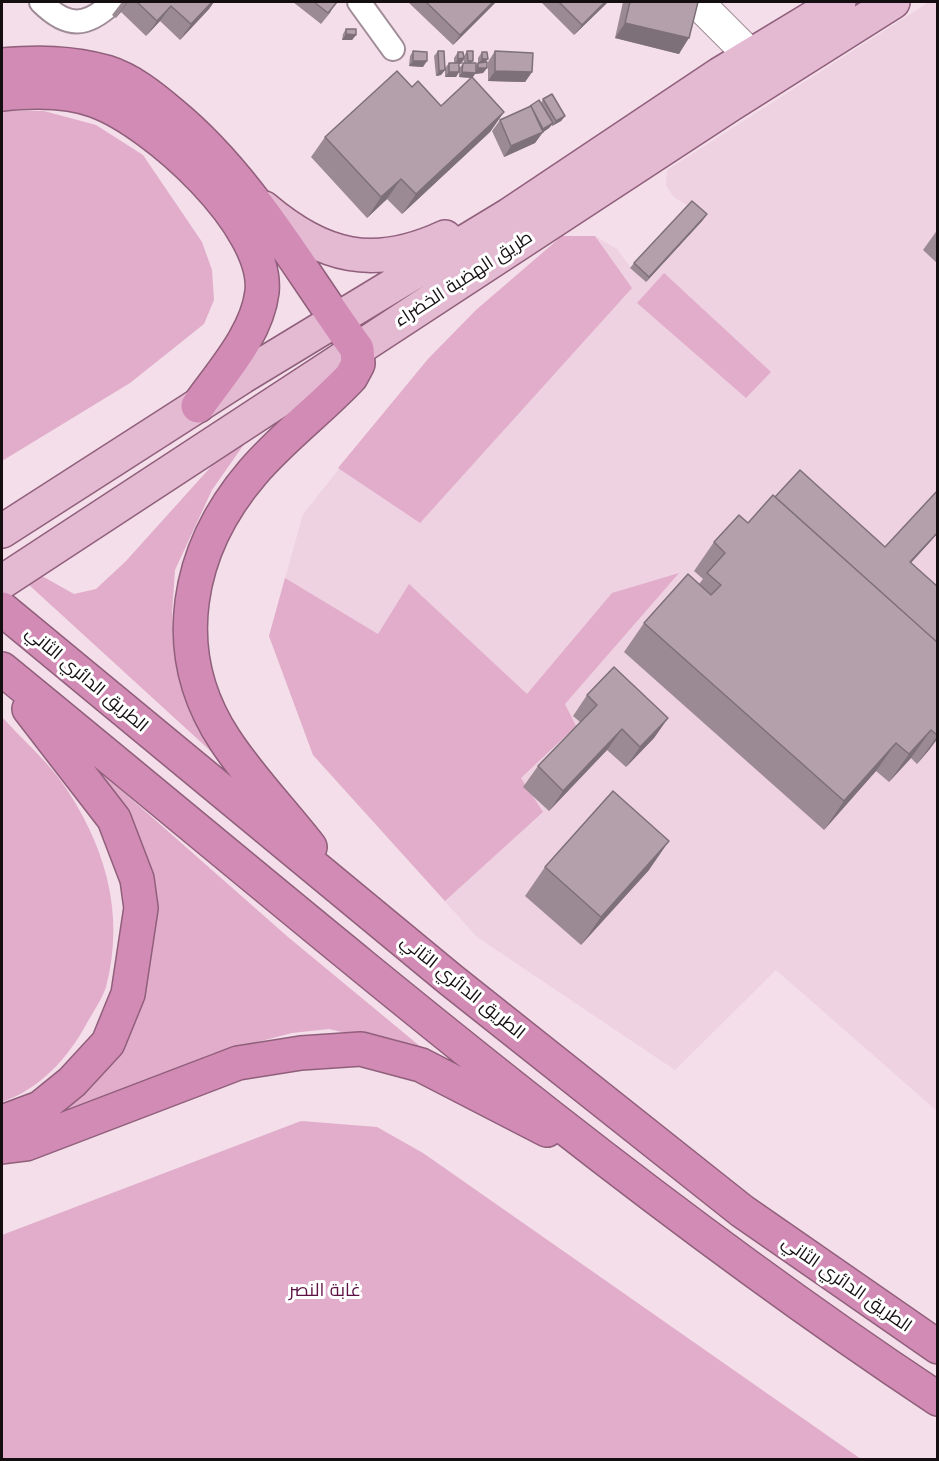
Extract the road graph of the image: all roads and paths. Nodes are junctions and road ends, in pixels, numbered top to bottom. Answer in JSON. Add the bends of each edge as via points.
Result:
{"nodes":[{"id":1,"x":41,"y":2,"type":"edge"},
{"id":2,"x":113,"y":2,"type":"edge"},
{"id":3,"x":359,"y":2,"type":"edge"},
{"id":4,"x":697,"y":2,"type":"edge"},
{"id":5,"x":839,"y":2,"type":"edge"},
{"id":6,"x":893,"y":2,"type":"edge"},
{"id":7,"x":393,"y":50,"type":"dead end"},
{"id":8,"x":750,"y":55,"type":"junction"},
{"id":9,"x":2,"y":65,"type":"edge"},
{"id":10,"x":2,"y":94,"type":"edge"},
{"id":11,"x":545,"y":191,"type":"junction"},
{"id":12,"x":257,"y":202,"type":"junction"},
{"id":13,"x":336,"y":320,"type":"junction"},
{"id":14,"x":357,"y":349,"type":"junction"},
{"id":15,"x":198,"y":406,"type":"junction"},
{"id":16,"x":6,"y":528,"type":"edge"},
{"id":17,"x":2,"y":582,"type":"edge"},
{"id":18,"x":2,"y":609,"type":"edge"},
{"id":19,"x":2,"y":669,"type":"edge"},
{"id":20,"x":2,"y":675,"type":"edge"},
{"id":21,"x":350,"y":897,"type":"junction"},
{"id":22,"x":2,"y":1122,"type":"edge"},
{"id":23,"x":2,"y":1147,"type":"edge"},
{"id":24,"x":615,"y":1165,"type":"junction"},
{"id":25,"x":938,"y":1347,"type":"edge"},
{"id":26,"x":938,"y":1400,"type":"edge"}],
"edges":[{"from":1,"to":2,"type":"street","via":[[61,19],[82,21],[96,16]]},
{"from":3,"to":7,"type":"street"},
{"from":4,"to":8,"type":"street"},
{"from":5,"to":8,"type":"main road","name":"طريق الهضبة الخضراء"},
{"from":6,"to":14,"type":"main road","name":"طريق الهضبة الخضراء"},
{"from":8,"to":11,"type":"main road","name":"طريق الهضبة الخضراء"},
{"from":9,"to":12,"type":"highway","via":[[74,65],[133,84],[222,160]]},
{"from":10,"to":15,"type":"highway","via":[[82,97],[130,118],[186,162],[254,245],[262,271],[259,307],[245,337]]},
{"from":11,"to":12,"type":"main road","via":[[419,249],[371,255],[344,253],[314,242],[284,225]]},
{"from":11,"to":13,"type":"main road","name":"طريق الهضبة الخضراء"},
{"from":12,"to":13,"type":"highway"},
{"from":13,"to":14,"type":"highway"},
{"from":13,"to":15,"type":"main road","name":"طريق الهضبة الخضراء"},
{"from":14,"to":17,"type":"main road","name":"طريق الهضبة الخضراء"},
{"from":14,"to":21,"type":"highway","via":[[358,364],[351,377],[277,446],[229,502],[205,546],[191,595],[190,635],[202,694],[224,740]]},
{"from":15,"to":16,"type":"main road","name":"طريق الهضبة الخضراء"},
{"from":18,"to":21,"type":"highway","name":"الطريق الدائري الثاني"},
{"from":19,"to":24,"type":"highway","via":[[448,1034]]},
{"from":20,"to":22,"type":"highway","via":[[114,819],[137,879],[141,909],[128,994],[108,1043],[72,1082],[40,1108]]},
{"from":21,"to":25,"type":"highway","name":"الطريق الدائري الثاني","via":[[742,1211]]},
{"from":23,"to":24,"type":"highway","via":[[26,1144],[238,1063],[361,1049],[421,1065]]},
{"from":24,"to":26,"type":"highway","via":[[727,1254]]}]}
